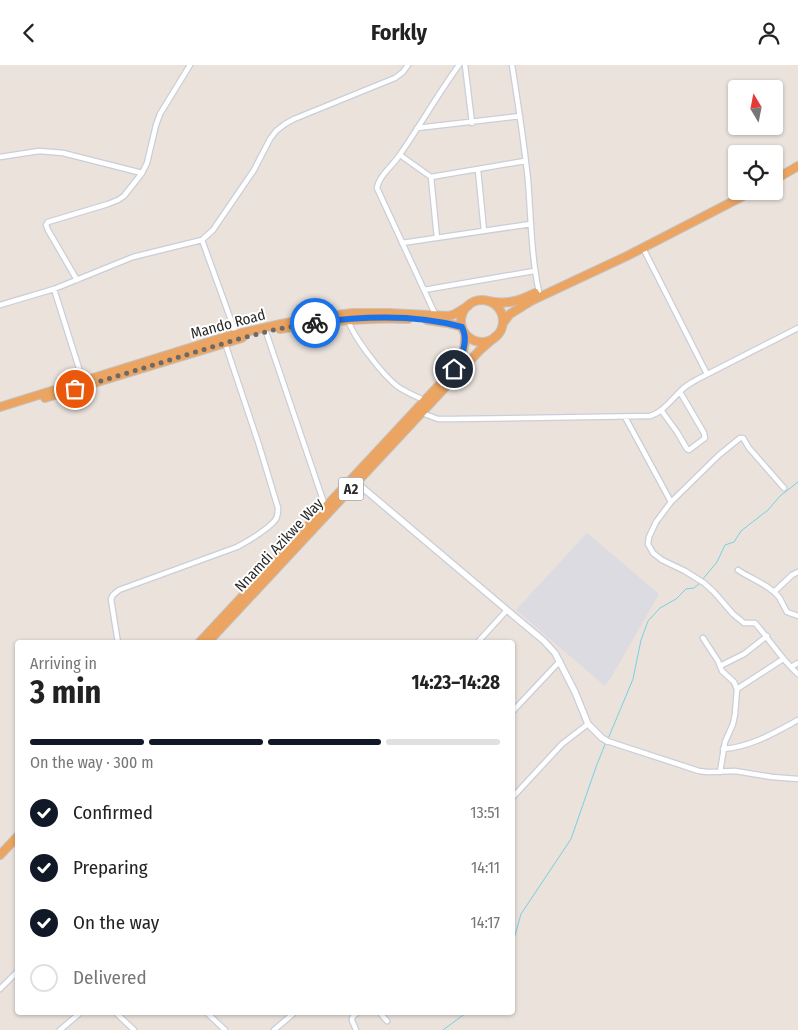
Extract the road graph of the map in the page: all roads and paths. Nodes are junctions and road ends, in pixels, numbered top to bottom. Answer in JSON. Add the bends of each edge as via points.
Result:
{"nodes":[{"id":1,"x":190,"y":65,"type":"edge"},
{"id":2,"x":408,"y":65,"type":"edge"},
{"id":3,"x":459,"y":65,"type":"edge"},
{"id":4,"x":465,"y":65,"type":"edge"},
{"id":5,"x":512,"y":65,"type":"edge"},
{"id":6,"x":520,"y":116,"type":"junction"},
{"id":7,"x":472,"y":123,"type":"junction"},
{"id":8,"x":417,"y":129,"type":"junction"},
{"id":9,"x":400,"y":155,"type":"junction"},
{"id":10,"x":0,"y":157,"type":"edge"},
{"id":11,"x":525,"y":161,"type":"junction"},
{"id":12,"x":798,"y":161,"type":"edge"},
{"id":13,"x":798,"y":166,"type":"edge"},
{"id":14,"x":478,"y":170,"type":"junction"},
{"id":15,"x":783,"y":170,"type":"edge"},
{"id":16,"x":142,"y":173,"type":"junction"},
{"id":17,"x":783,"y":175,"type":"edge"},
{"id":18,"x":431,"y":177,"type":"junction"},
{"id":19,"x":728,"y":199,"type":"edge"},
{"id":20,"x":736,"y":200,"type":"edge"},
{"id":21,"x":531,"y":224,"type":"junction"},
{"id":22,"x":484,"y":231,"type":"junction"},
{"id":23,"x":437,"y":238,"type":"junction"},
{"id":24,"x":202,"y":240,"type":"junction"},
{"id":25,"x":402,"y":243,"type":"junction"},
{"id":26,"x":643,"y":248,"type":"junction"},
{"id":27,"x":534,"y":271,"type":"junction"},
{"id":28,"x":77,"y":280,"type":"junction"},
{"id":29,"x":54,"y":289,"type":"junction"},
{"id":30,"x":424,"y":290,"type":"junction"},
{"id":31,"x":539,"y":292,"type":"junction"},
{"id":32,"x":488,"y":301,"type":"junction"},
{"id":33,"x":0,"y":305,"type":"edge"},
{"id":34,"x":468,"y":306,"type":"junction"},
{"id":35,"x":436,"y":316,"type":"junction"},
{"id":36,"x":348,"y":320,"type":"junction"},
{"id":37,"x":503,"y":323,"type":"junction"},
{"id":38,"x":798,"y":328,"type":"edge"},
{"id":39,"x":463,"y":330,"type":"junction"},
{"id":40,"x":266,"y":332,"type":"junction"},
{"id":41,"x":236,"y":334,"type":"junction"},
{"id":42,"x":496,"y":336,"type":"junction"},
{"id":43,"x":225,"y":343,"type":"junction"},
{"id":44,"x":707,"y":374,"type":"junction"},
{"id":45,"x":83,"y":381,"type":"junction"},
{"id":46,"x":680,"y":392,"type":"junction"},
{"id":47,"x":425,"y":401,"type":"junction"},
{"id":48,"x":0,"y":407,"type":"edge"},
{"id":49,"x":661,"y":410,"type":"junction"},
{"id":50,"x":0,"y":412,"type":"edge"},
{"id":51,"x":422,"y":413,"type":"junction"},
{"id":52,"x":625,"y":417,"type":"junction"},
{"id":53,"x":357,"y":483,"type":"junction"},
{"id":54,"x":784,"y":488,"type":"dead end"},
{"id":55,"x":671,"y":502,"type":"junction"},
{"id":56,"x":326,"y":506,"type":"junction"},
{"id":57,"x":738,"y":570,"type":"dead end"},
{"id":58,"x":798,"y":572,"type":"edge"},
{"id":59,"x":774,"y":592,"type":"junction"},
{"id":60,"x":507,"y":610,"type":"junction"},
{"id":61,"x":798,"y":616,"type":"edge"},
{"id":62,"x":767,"y":636,"type":"junction"},
{"id":63,"x":703,"y":638,"type":"dead end"},
{"id":64,"x":118,"y":640,"type":"edge"},
{"id":65,"x":202,"y":640,"type":"edge"},
{"id":66,"x":210,"y":640,"type":"edge"},
{"id":67,"x":480,"y":640,"type":"edge"},
{"id":68,"x":782,"y":659,"type":"junction"},
{"id":69,"x":560,"y":661,"type":"junction"},
{"id":70,"x":798,"y":663,"type":"edge"},
{"id":71,"x":720,"y":666,"type":"junction"},
{"id":72,"x":791,"y":667,"type":"junction"},
{"id":73,"x":798,"y":674,"type":"edge"},
{"id":74,"x":737,"y":689,"type":"junction"},
{"id":75,"x":515,"y":709,"type":"edge"},
{"id":76,"x":798,"y":720,"type":"edge"},
{"id":77,"x":588,"y":724,"type":"junction"},
{"id":78,"x":605,"y":740,"type":"joint"},
{"id":79,"x":723,"y":749,"type":"junction"},
{"id":80,"x":720,"y":771,"type":"junction"},
{"id":81,"x":798,"y":779,"type":"edge"},
{"id":82,"x":515,"y":795,"type":"edge"},
{"id":83,"x":15,"y":839,"type":"edge"},
{"id":84,"x":15,"y":846,"type":"edge"},
{"id":85,"x":0,"y":855,"type":"edge"},
{"id":86,"x":0,"y":862,"type":"edge"},
{"id":87,"x":15,"y":974,"type":"edge"},
{"id":88,"x":0,"y":989,"type":"edge"},
{"id":89,"x":78,"y":1015,"type":"edge"},
{"id":90,"x":118,"y":1015,"type":"edge"},
{"id":91,"x":209,"y":1015,"type":"edge"},
{"id":92,"x":292,"y":1015,"type":"edge"},
{"id":93,"x":354,"y":1015,"type":"edge"},
{"id":94,"x":382,"y":1015,"type":"edge"},
{"id":95,"x":387,"y":1021,"type":"dead end"},
{"id":96,"x":60,"y":1030,"type":"edge"},
{"id":97,"x":134,"y":1030,"type":"edge"},
{"id":98,"x":225,"y":1030,"type":"edge"},
{"id":99,"x":274,"y":1030,"type":"edge"},
{"id":100,"x":356,"y":1030,"type":"edge"}],
"edges":[{"from":1,"to":16,"type":"street","via":[[160,114]]},
{"from":2,"to":24,"type":"street","via":[[395,78],[294,119],[276,131],[254,170]]},
{"from":3,"to":8,"type":"street"},
{"from":4,"to":7,"type":"street"},
{"from":5,"to":6,"type":"street"},
{"from":6,"to":7,"type":"street"},
{"from":6,"to":11,"type":"street"},
{"from":7,"to":8,"type":"street"},
{"from":8,"to":9,"type":"street"},
{"from":9,"to":18,"type":"street"},
{"from":9,"to":25,"type":"street","via":[[379,180],[377,188]]},
{"from":10,"to":16,"type":"street","via":[[39,151],[63,153]]},
{"from":11,"to":14,"type":"street"},
{"from":11,"to":21,"type":"street"},
{"from":12,"to":15,"type":"highway"},
{"from":13,"to":17,"type":"highway"},
{"from":14,"to":18,"type":"street"},
{"from":14,"to":22,"type":"street"},
{"from":16,"to":28,"type":"street","via":[[118,200],[46,225]]},
{"from":18,"to":23,"type":"street"},
{"from":19,"to":31,"type":"highway"},
{"from":20,"to":26,"type":"highway"},
{"from":21,"to":22,"type":"street"},
{"from":21,"to":27,"type":"street"},
{"from":22,"to":23,"type":"street"},
{"from":23,"to":25,"type":"street"},
{"from":24,"to":28,"type":"street","via":[[133,257]]},
{"from":24,"to":41,"type":"street"},
{"from":25,"to":30,"type":"street"},
{"from":26,"to":37,"type":"highway","via":[[523,305]]},
{"from":26,"to":44,"type":"street"},
{"from":27,"to":30,"type":"street"},
{"from":27,"to":31,"type":"street"},
{"from":28,"to":29,"type":"street"},
{"from":29,"to":33,"type":"street"},
{"from":29,"to":45,"type":"street"},
{"from":30,"to":35,"type":"street"},
{"from":31,"to":32,"type":"highway","via":[[512,302]]},
{"from":32,"to":34,"type":"highway","via":[[481,300]]},
{"from":32,"to":37,"type":"highway","via":[[500,309]]},
{"from":34,"to":35,"type":"highway","name":"Mando Road","via":[[449,316]]},
{"from":34,"to":39,"type":"highway","via":[[461,319]]},
{"from":35,"to":41,"type":"highway","name":"Mando Road","via":[[334,315]]},
{"from":36,"to":39,"type":"highway","name":"Mando Road","via":[[437,321]]},
{"from":36,"to":40,"type":"highway","name":"Mando Road"},
{"from":36,"to":47,"type":"street","via":[[388,379]]},
{"from":37,"to":42,"type":"highway"},
{"from":38,"to":44,"type":"street"},
{"from":39,"to":42,"type":"highway","via":[[476,341],[484,342]]},
{"from":39,"to":47,"type":"highway","name":"Nnamdi Azikwe Way","number":"A2","via":[[466,340],[459,362]]},
{"from":40,"to":43,"type":"highway","name":"Mando Road"},
{"from":40,"to":56,"type":"street"},
{"from":41,"to":45,"type":"highway","name":"Mando Road"},
{"from":42,"to":51,"type":"highway","name":"Nnamdi Azikwe Way","number":"A2"},
{"from":43,"to":50,"type":"highway","name":"Mando Road"},
{"from":43,"to":64,"type":"street","via":[[278,514],[264,530],[237,547],[113,595]]},
{"from":44,"to":46,"type":"street"},
{"from":45,"to":48,"type":"highway","name":"Mando Road"},
{"from":46,"to":49,"type":"street"},
{"from":46,"to":49,"type":"street","via":[[705,438],[692,449],[687,449]]},
{"from":47,"to":56,"type":"highway","name":"Nnamdi Azikwe Way","number":"A2"},
{"from":49,"to":52,"type":"street","via":[[650,416]]},
{"from":51,"to":52,"type":"street","via":[[438,419]]},
{"from":51,"to":53,"type":"highway","name":"Nnamdi Azikwe Way","number":"A2"},
{"from":52,"to":55,"type":"street"},
{"from":53,"to":60,"type":"street"},
{"from":53,"to":66,"type":"highway","name":"Nnamdi Azikwe Way","number":"A2"},
{"from":54,"to":55,"type":"street","via":[[742,437]]},
{"from":55,"to":62,"type":"street","via":[[649,537],[648,544],[653,553],[702,582],[733,614],[744,623],[755,623]]},
{"from":56,"to":65,"type":"highway","name":"Nnamdi Azikwe Way","number":"A2"},
{"from":57,"to":59,"type":"street"},
{"from":58,"to":59,"type":"street"},
{"from":59,"to":61,"type":"street","via":[[787,611]]},
{"from":60,"to":67,"type":"street"},
{"from":60,"to":69,"type":"street","via":[[544,641]]},
{"from":62,"to":68,"type":"street"},
{"from":62,"to":71,"type":"street","via":[[744,654]]},
{"from":63,"to":71,"type":"street"},
{"from":68,"to":72,"type":"street"},
{"from":68,"to":74,"type":"street"},
{"from":69,"to":75,"type":"street"},
{"from":69,"to":77,"type":"street"},
{"from":70,"to":72,"type":"street"},
{"from":71,"to":74,"type":"street"},
{"from":72,"to":73,"type":"street"},
{"from":74,"to":79,"type":"street","via":[[735,714]]},
{"from":76,"to":79,"type":"street","via":[[757,742]]},
{"from":77,"to":78,"type":"street"},
{"from":77,"to":82,"type":"street","via":[[562,744]]},
{"from":78,"to":80,"type":"street","via":[[699,771]]},
{"from":79,"to":80,"type":"street"},
{"from":80,"to":81,"type":"street"},
{"from":83,"to":85,"type":"highway"},
{"from":84,"to":86,"type":"highway"},
{"from":87,"to":88,"type":"street"},
{"from":89,"to":96,"type":"street"},
{"from":90,"to":97,"type":"street"},
{"from":91,"to":98,"type":"street"},
{"from":92,"to":99,"type":"street"},
{"from":93,"to":100,"type":"street","via":[[351,1018]]},
{"from":94,"to":95,"type":"street"}]}
